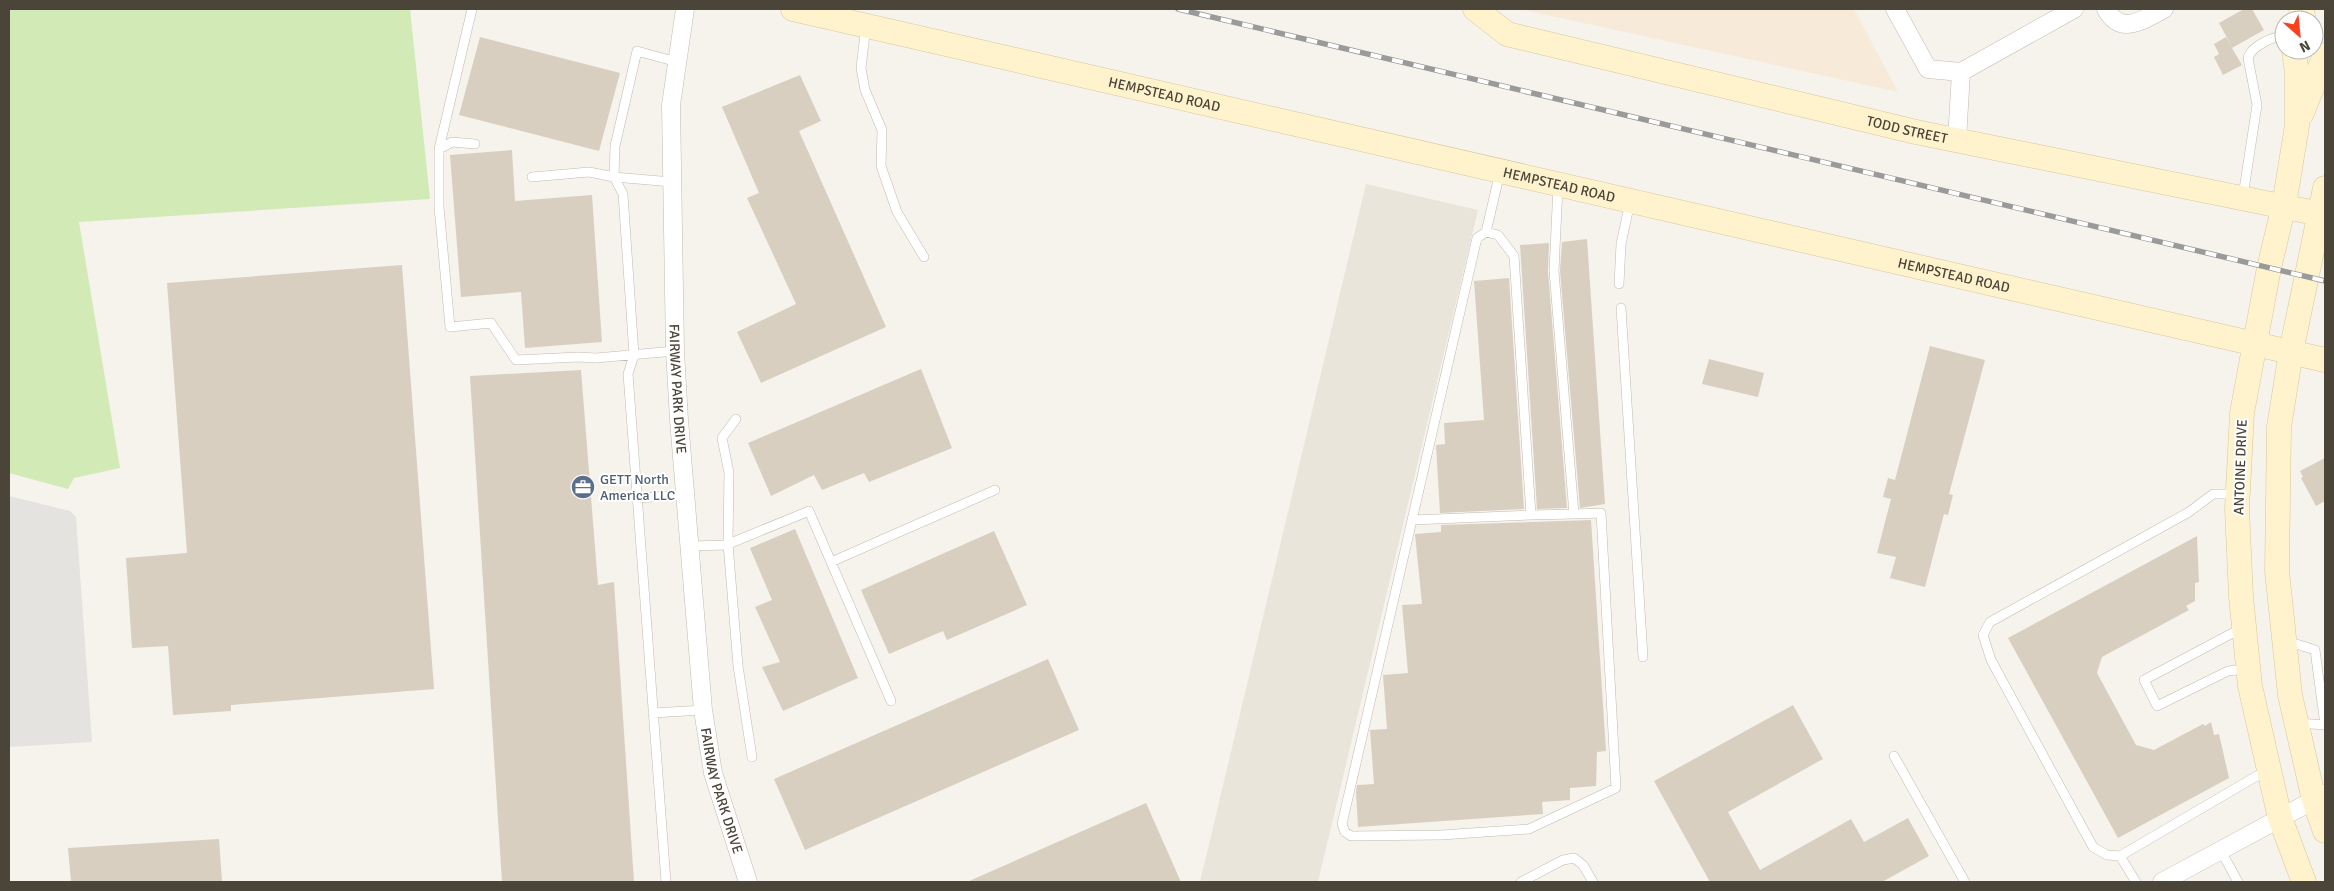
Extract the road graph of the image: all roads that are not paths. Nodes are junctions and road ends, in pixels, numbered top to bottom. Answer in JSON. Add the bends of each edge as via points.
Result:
{"nodes":[{"id":1,"x":472,"y":9,"type":"edge"},
{"id":2,"x":685,"y":9,"type":"edge"},
{"id":3,"x":792,"y":9,"type":"edge"},
{"id":4,"x":1476,"y":9,"type":"edge"},
{"id":5,"x":1895,"y":9,"type":"edge"},
{"id":6,"x":2074,"y":9,"type":"edge"},
{"id":7,"x":2106,"y":9,"type":"edge"},
{"id":8,"x":2164,"y":9,"type":"edge"},
{"id":9,"x":866,"y":26,"type":"junction"},
{"id":10,"x":2274,"y":39,"type":"edge"},
{"id":11,"x":2325,"y":54,"type":"edge"},
{"id":12,"x":2295,"y":60,"type":"edge"},
{"id":13,"x":677,"y":62,"type":"junction"},
{"id":14,"x":1962,"y":72,"type":"junction"},
{"id":15,"x":2297,"y":126,"type":"junction"},
{"id":16,"x":1957,"y":140,"type":"junction"},
{"id":17,"x":475,"y":144,"type":"dead end"},
{"id":18,"x":439,"y":149,"type":"junction"},
{"id":19,"x":1500,"y":172,"type":"junction"},
{"id":20,"x":614,"y":176,"type":"junction"},
{"id":21,"x":532,"y":177,"type":"dead end"},
{"id":22,"x":672,"y":182,"type":"junction"},
{"id":23,"x":1558,"y":185,"type":"junction"},
{"id":24,"x":2325,"y":188,"type":"edge"},
{"id":25,"x":2242,"y":196,"type":"junction"},
{"id":26,"x":1630,"y":202,"type":"junction"},
{"id":27,"x":2284,"y":205,"type":"junction"},
{"id":28,"x":2322,"y":214,"type":"edge"},
{"id":29,"x":1486,"y":232,"type":"junction"},
{"id":30,"x":924,"y":257,"type":"dead end"},
{"id":31,"x":1619,"y":284,"type":"dead end"},
{"id":32,"x":1621,"y":308,"type":"dead end"},
{"id":33,"x":2256,"y":345,"type":"junction"},
{"id":34,"x":675,"y":351,"type":"junction"},
{"id":35,"x":2291,"y":352,"type":"junction"},
{"id":36,"x":634,"y":355,"type":"junction"},
{"id":37,"x":2325,"y":360,"type":"edge"},
{"id":38,"x":736,"y":419,"type":"dead end"},
{"id":39,"x":995,"y":490,"type":"dead end"},
{"id":40,"x":2239,"y":494,"type":"junction"},
{"id":41,"x":685,"y":496,"type":"junction"},
{"id":42,"x":637,"y":498,"type":"junction"},
{"id":43,"x":1574,"y":514,"type":"junction"},
{"id":44,"x":1531,"y":515,"type":"junction"},
{"id":45,"x":1412,"y":520,"type":"junction"},
{"id":46,"x":728,"y":544,"type":"junction"},
{"id":47,"x":690,"y":546,"type":"junction"},
{"id":48,"x":831,"y":562,"type":"junction"},
{"id":49,"x":2244,"y":627,"type":"junction"},
{"id":50,"x":2284,"y":640,"type":"junction"},
{"id":51,"x":1643,"y":657,"type":"dead end"},
{"id":52,"x":2248,"y":669,"type":"junction"},
{"id":53,"x":891,"y":702,"type":"dead end"},
{"id":54,"x":703,"y":710,"type":"junction"},
{"id":55,"x":653,"y":713,"type":"junction"},
{"id":56,"x":2296,"y":723,"type":"junction"},
{"id":57,"x":2325,"y":725,"type":"edge"},
{"id":58,"x":1894,"y":756,"type":"dead end"},
{"id":59,"x":752,"y":757,"type":"dead end"},
{"id":60,"x":2269,"y":769,"type":"junction"},
{"id":61,"x":2320,"y":797,"type":"edge"},
{"id":62,"x":2280,"y":818,"type":"junction"},
{"id":63,"x":2325,"y":831,"type":"edge"},
{"id":64,"x":2221,"y":851,"type":"junction"},
{"id":65,"x":2120,"y":856,"type":"junction"},
{"id":66,"x":666,"y":882,"type":"edge"},
{"id":67,"x":748,"y":882,"type":"edge"},
{"id":68,"x":1521,"y":882,"type":"edge"},
{"id":69,"x":1593,"y":882,"type":"edge"},
{"id":70,"x":1965,"y":882,"type":"edge"},
{"id":71,"x":2136,"y":882,"type":"edge"},
{"id":72,"x":2162,"y":882,"type":"edge"},
{"id":73,"x":2238,"y":882,"type":"edge"},
{"id":74,"x":2304,"y":882,"type":"edge"}],
"edges":[{"from":1,"to":18,"type":"lane"},
{"from":2,"to":13,"type":"street","name":"FAIRWAY PARK DRIVE"},
{"from":3,"to":9,"type":"main road","name":"HEMPSTEAD ROAD"},
{"from":4,"to":16,"type":"main road","name":"TODD STREET","via":[[1507,34]]},
{"from":5,"to":14,"type":"street","via":[[1928,69]]},
{"from":6,"to":14,"type":"street"},
{"from":7,"to":8,"type":"street","via":[[2111,18],[2121,24],[2134,24]]},
{"from":9,"to":19,"type":"main road","name":"HEMPSTEAD ROAD"},
{"from":9,"to":30,"type":"lane","via":[[860,68],[865,90],[882,130],[881,166],[896,212]]},
{"from":10,"to":25,"type":"lane","via":[[2258,46],[2248,58],[2256,105]]},
{"from":11,"to":15,"type":"main road"},
{"from":12,"to":15,"type":"main road","name":"ANTOINE DRIVE"},
{"from":13,"to":20,"type":"lane","via":[[637,52],[616,146]]},
{"from":13,"to":22,"type":"street","name":"FAIRWAY PARK DRIVE","via":[[671,105]]},
{"from":14,"to":16,"type":"street"},
{"from":15,"to":27,"type":"main road","name":"ANTOINE DRIVE"},
{"from":16,"to":25,"type":"main road","name":"TODD STREET"},
{"from":17,"to":18,"type":"lane","via":[[452,142]]},
{"from":18,"to":36,"type":"lane","via":[[439,207],[450,327],[491,323],[516,360]]},
{"from":19,"to":23,"type":"main road","name":"HEMPSTEAD ROAD"},
{"from":19,"to":29,"type":"lane"},
{"from":20,"to":21,"type":"lane","via":[[589,172]]},
{"from":20,"to":22,"type":"lane"},
{"from":20,"to":36,"type":"lane","via":[[624,194]]},
{"from":22,"to":34,"type":"street","name":"FAIRWAY PARK DRIVE"},
{"from":23,"to":26,"type":"main road","name":"HEMPSTEAD ROAD"},
{"from":23,"to":43,"type":"lane","via":[[1554,271]]},
{"from":24,"to":28,"type":"main road"},
{"from":25,"to":27,"type":"main road","name":"TODD STREET"},
{"from":26,"to":31,"type":"lane","via":[[1621,244]]},
{"from":26,"to":33,"type":"main road","name":"HEMPSTEAD ROAD"},
{"from":27,"to":28,"type":"main road","name":"TODD STREET"},
{"from":27,"to":33,"type":"main road","name":"ANTOINE DRIVE"},
{"from":28,"to":35,"type":"main road"},
{"from":29,"to":44,"type":"lane","via":[[1498,235],[1514,256]]},
{"from":29,"to":45,"type":"lane","via":[[1477,238]]},
{"from":32,"to":51,"type":"lane"},
{"from":33,"to":35,"type":"main road","name":"HEMPSTEAD ROAD"},
{"from":33,"to":40,"type":"main road","name":"ANTOINE DRIVE","via":[[2242,412]]},
{"from":34,"to":36,"type":"lane"},
{"from":34,"to":41,"type":"street","name":"FAIRWAY PARK DRIVE"},
{"from":35,"to":37,"type":"main road","name":"HEMPSTEAD ROAD"},
{"from":35,"to":50,"type":"main road","via":[[2279,427],[2277,571]]},
{"from":36,"to":42,"type":"lane","via":[[628,374]]},
{"from":38,"to":46,"type":"lane","via":[[722,438],[729,473]]},
{"from":39,"to":48,"type":"lane"},
{"from":40,"to":49,"type":"main road","name":"ANTOINE DRIVE"},
{"from":40,"to":65,"type":"lane","via":[[2213,494],[2189,512],[1990,622],[1983,635],[1991,660],[2093,847],[2107,855]]},
{"from":41,"to":42,"type":"lane"},
{"from":41,"to":47,"type":"street","name":"FAIRWAY PARK DRIVE"},
{"from":42,"to":55,"type":"lane"},
{"from":43,"to":44,"type":"lane"},
{"from":43,"to":45,"type":"lane","via":[[1601,513],[1616,788],[1529,829],[1357,838],[1345,832],[1342,824]]},
{"from":44,"to":45,"type":"lane"},
{"from":46,"to":47,"type":"lane"},
{"from":46,"to":48,"type":"lane","via":[[809,511]]},
{"from":46,"to":59,"type":"lane","via":[[738,666]]},
{"from":47,"to":54,"type":"street","name":"FAIRWAY PARK DRIVE"},
{"from":48,"to":53,"type":"lane"},
{"from":49,"to":52,"type":"main road","name":"ANTOINE DRIVE"},
{"from":49,"to":52,"type":"lane","via":[[2144,680],[2157,706],[2228,671]]},
{"from":50,"to":56,"type":"main road"},
{"from":50,"to":57,"type":"lane","via":[[2315,650]]},
{"from":52,"to":60,"type":"main road","name":"ANTOINE DRIVE"},
{"from":54,"to":55,"type":"lane"},
{"from":54,"to":67,"type":"street","name":"FAIRWAY PARK DRIVE","via":[[713,773]]},
{"from":55,"to":66,"type":"lane"},
{"from":56,"to":57,"type":"lane"},
{"from":56,"to":61,"type":"main road"},
{"from":58,"to":70,"type":"lane"},
{"from":60,"to":62,"type":"main road","name":"ANTOINE DRIVE"},
{"from":60,"to":65,"type":"lane"},
{"from":61,"to":62,"type":"street"},
{"from":61,"to":63,"type":"main road"},
{"from":62,"to":64,"type":"street"},
{"from":62,"to":74,"type":"main road","name":"ANTOINE DRIVE"},
{"from":64,"to":72,"type":"street"},
{"from":64,"to":73,"type":"lane"},
{"from":65,"to":71,"type":"lane"},
{"from":68,"to":69,"type":"lane","via":[[1563,860],[1574,858],[1583,865]]}]}
